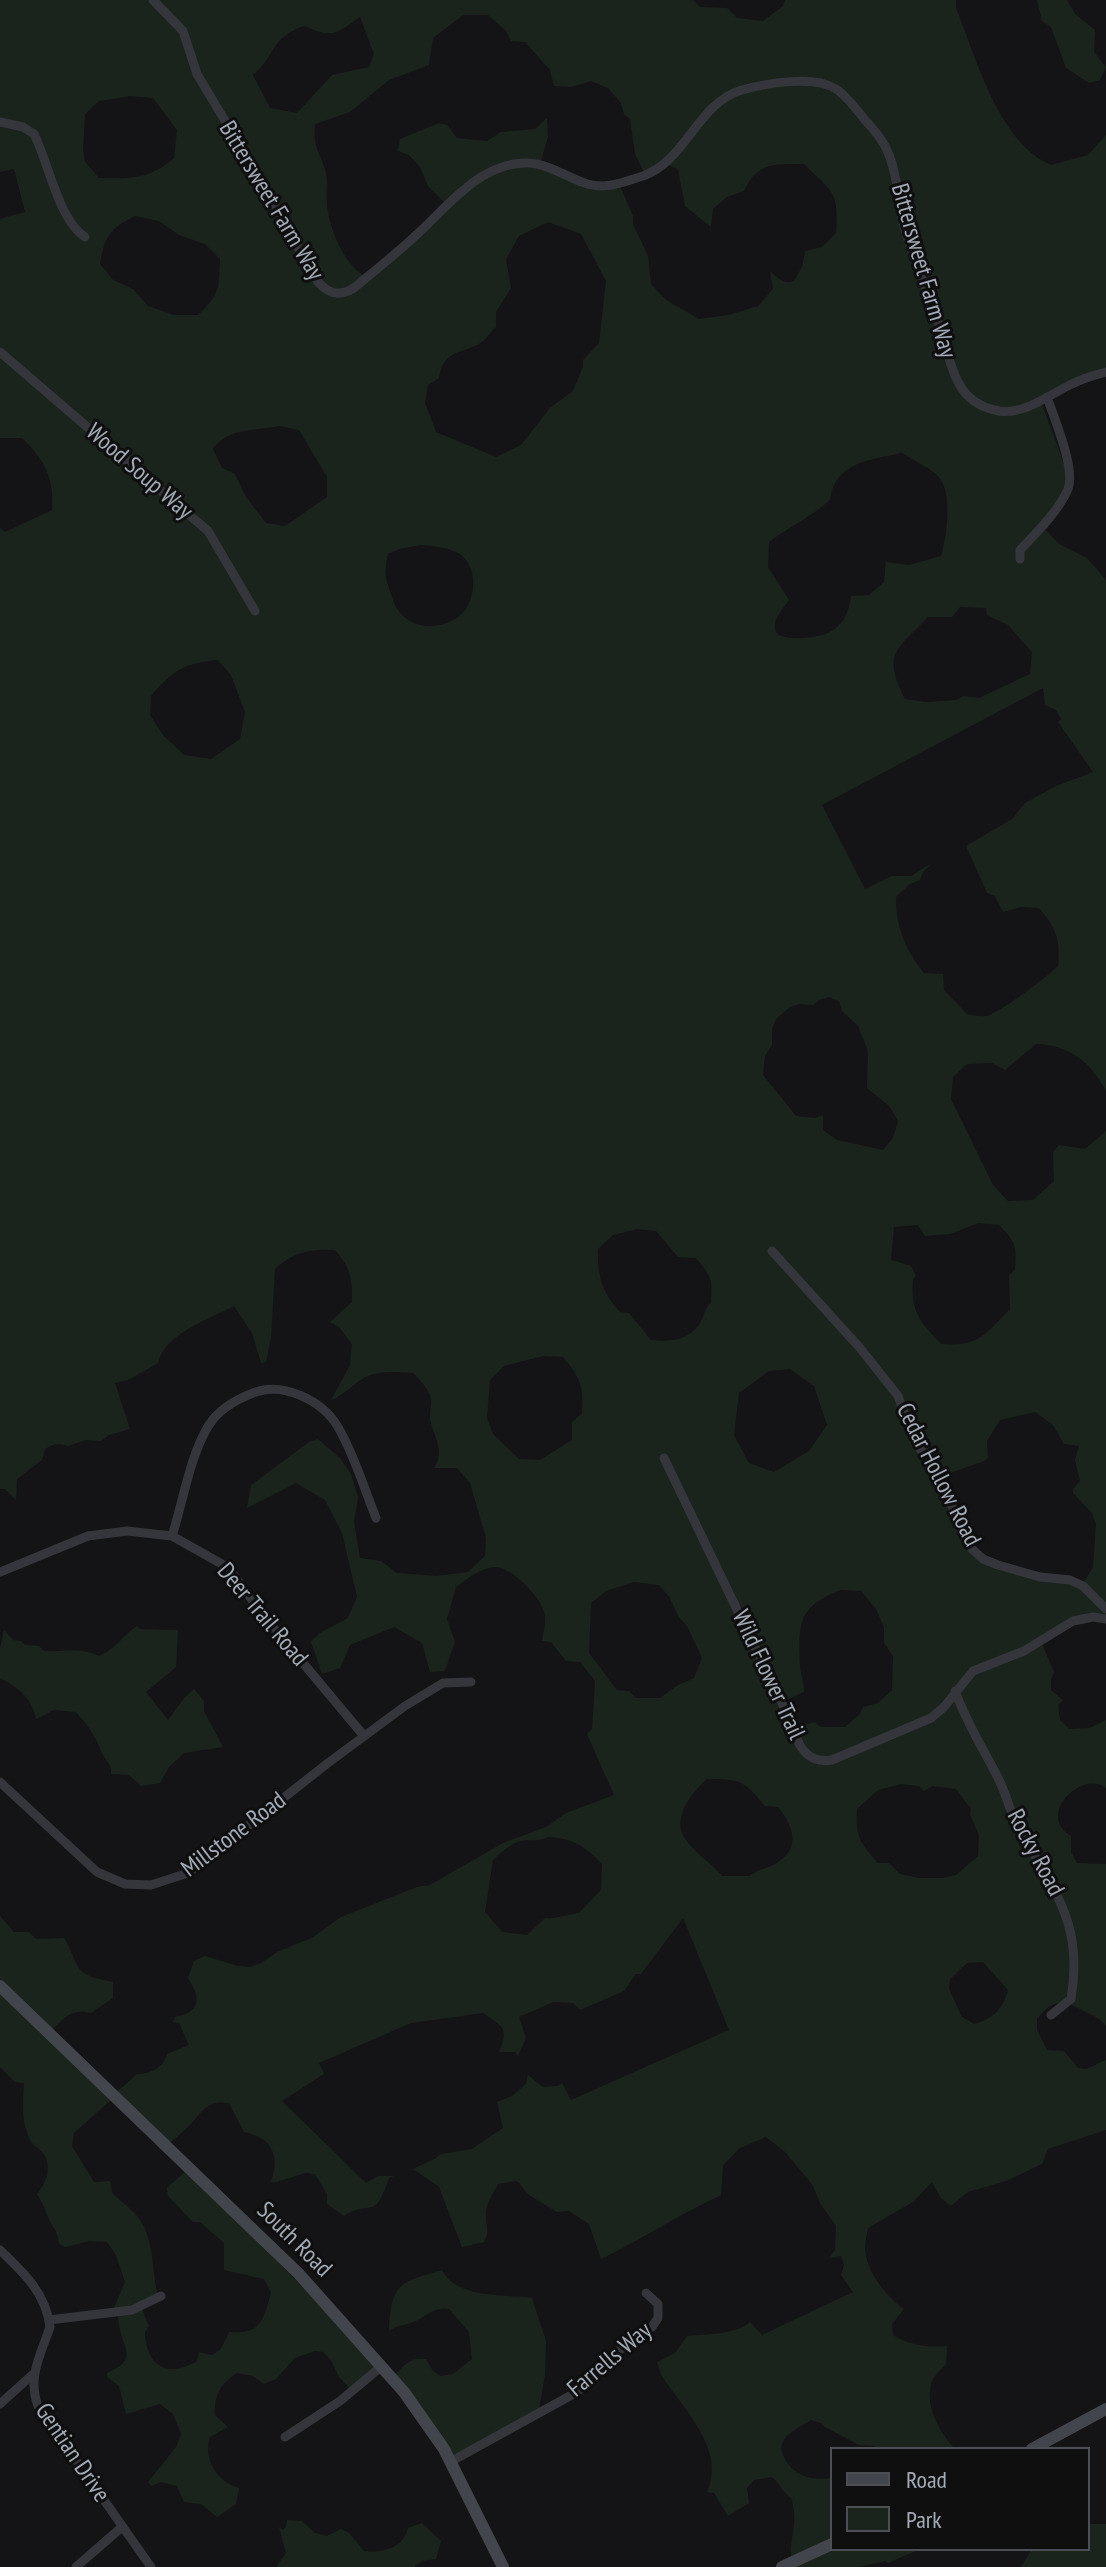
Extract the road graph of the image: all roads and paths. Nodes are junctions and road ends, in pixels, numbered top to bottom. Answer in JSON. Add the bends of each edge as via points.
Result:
{"nodes":[{"id":1,"x":153,"y":0,"type":"edge"},
{"id":2,"x":0,"y":122,"type":"edge"},
{"id":3,"x":85,"y":237,"type":"dead end"},
{"id":4,"x":0,"y":352,"type":"edge"},
{"id":5,"x":1106,"y":372,"type":"edge"},
{"id":6,"x":1047,"y":397,"type":"junction"},
{"id":7,"x":1020,"y":559,"type":"dead end"},
{"id":8,"x":255,"y":611,"type":"dead end"},
{"id":9,"x":772,"y":1251,"type":"dead end"},
{"id":10,"x":664,"y":1458,"type":"dead end"},
{"id":11,"x":376,"y":1518,"type":"dead end"},
{"id":12,"x":172,"y":1536,"type":"junction"},
{"id":13,"x":0,"y":1572,"type":"edge"},
{"id":14,"x":1106,"y":1609,"type":"edge"},
{"id":15,"x":1106,"y":1619,"type":"edge"},
{"id":16,"x":471,"y":1682,"type":"dead end"},
{"id":17,"x":955,"y":1691,"type":"junction"},
{"id":18,"x":364,"y":1736,"type":"junction"},
{"id":19,"x":0,"y":1782,"type":"edge"},
{"id":20,"x":0,"y":1986,"type":"edge"},
{"id":21,"x":1051,"y":2015,"type":"dead end"},
{"id":22,"x":0,"y":2250,"type":"edge"},
{"id":23,"x":646,"y":2293,"type":"dead end"},
{"id":24,"x":161,"y":2296,"type":"dead end"},
{"id":25,"x":49,"y":2320,"type":"junction"},
{"id":26,"x":382,"y":2366,"type":"junction"},
{"id":27,"x":32,"y":2375,"type":"junction"},
{"id":28,"x":0,"y":2404,"type":"edge"},
{"id":29,"x":1106,"y":2409,"type":"edge"},
{"id":30,"x":285,"y":2437,"type":"dead end"},
{"id":31,"x":1036,"y":2447,"type":"edge"},
{"id":32,"x":450,"y":2462,"type":"junction"},
{"id":33,"x":122,"y":2527,"type":"junction"},
{"id":34,"x":830,"y":2545,"type":"edge"},
{"id":35,"x":76,"y":2567,"type":"edge"},
{"id":36,"x":151,"y":2567,"type":"edge"},
{"id":37,"x":503,"y":2567,"type":"edge"},
{"id":38,"x":782,"y":2567,"type":"edge"}],
"edges":[{"from":1,"to":6,"type":"street","name":"Bittersweet Farm Way","via":[[183,31],[197,74],[314,277],[333,294],[354,288],[480,177],[526,163],[548,165],[600,186],[619,184],[665,164],[723,98],[794,82],[826,84],[859,113],[890,156],[905,228],[961,389],[982,406],[999,411]]},
{"from":2,"to":3,"type":"street","via":[[34,134],[66,215]]},
{"from":4,"to":8,"type":"street","name":"Wood Soup Way","via":[[208,531]]},
{"from":5,"to":6,"type":"street","name":"Bittersweet Farm Way"},
{"from":6,"to":7,"type":"street","via":[[1069,487],[1020,550]]},
{"from":9,"to":14,"type":"street","name":"Cedar Hollow Road","via":[[898,1396],[915,1441],[945,1486],[972,1549],[998,1565],[1070,1580]]},
{"from":10,"to":17,"type":"street","name":"Wild Flower Trail","via":[[809,1757],[832,1760],[924,1721],[936,1715]]},
{"from":11,"to":12,"type":"street","via":[[338,1427],[325,1410],[295,1393],[260,1390],[221,1410],[209,1423]]},
{"from":12,"to":13,"type":"street","name":"Deer Trail Road","via":[[127,1531],[88,1536]]},
{"from":12,"to":18,"type":"street","name":"Deer Trail Road","via":[[229,1568]]},
{"from":15,"to":17,"type":"street","name":"Wild Flower Trail","via":[[1066,1625],[1024,1651],[973,1671]]},
{"from":16,"to":18,"type":"street","name":"Millstone Road","via":[[443,1683]]},
{"from":17,"to":21,"type":"street","name":"Rocky Road","via":[[1013,1816],[1063,1903],[1071,1929],[1071,1999]]},
{"from":18,"to":19,"type":"street","name":"Millstone Road","via":[[188,1873],[151,1885],[125,1884],[97,1872]]},
{"from":20,"to":26,"type":"street","name":"South Road","via":[[299,2274]]},
{"from":22,"to":25,"type":"street","via":[[33,2283]]},
{"from":23,"to":32,"type":"street","name":"Farrells Way","via":[[658,2304],[652,2327],[618,2351],[577,2392]]},
{"from":24,"to":25,"type":"street","via":[[132,2310]]},
{"from":25,"to":27,"type":"street","name":"Gentian Drive"},
{"from":26,"to":30,"type":"street"},
{"from":26,"to":32,"type":"street","name":"South Road"},
{"from":27,"to":28,"type":"street"},
{"from":27,"to":33,"type":"street","name":"Gentian Drive","via":[[38,2406]]},
{"from":29,"to":31,"type":"street"},
{"from":32,"to":37,"type":"street","name":"South Road"},
{"from":33,"to":35,"type":"street"},
{"from":33,"to":36,"type":"street","name":"Gentian Drive"},
{"from":34,"to":38,"type":"street"}]}
